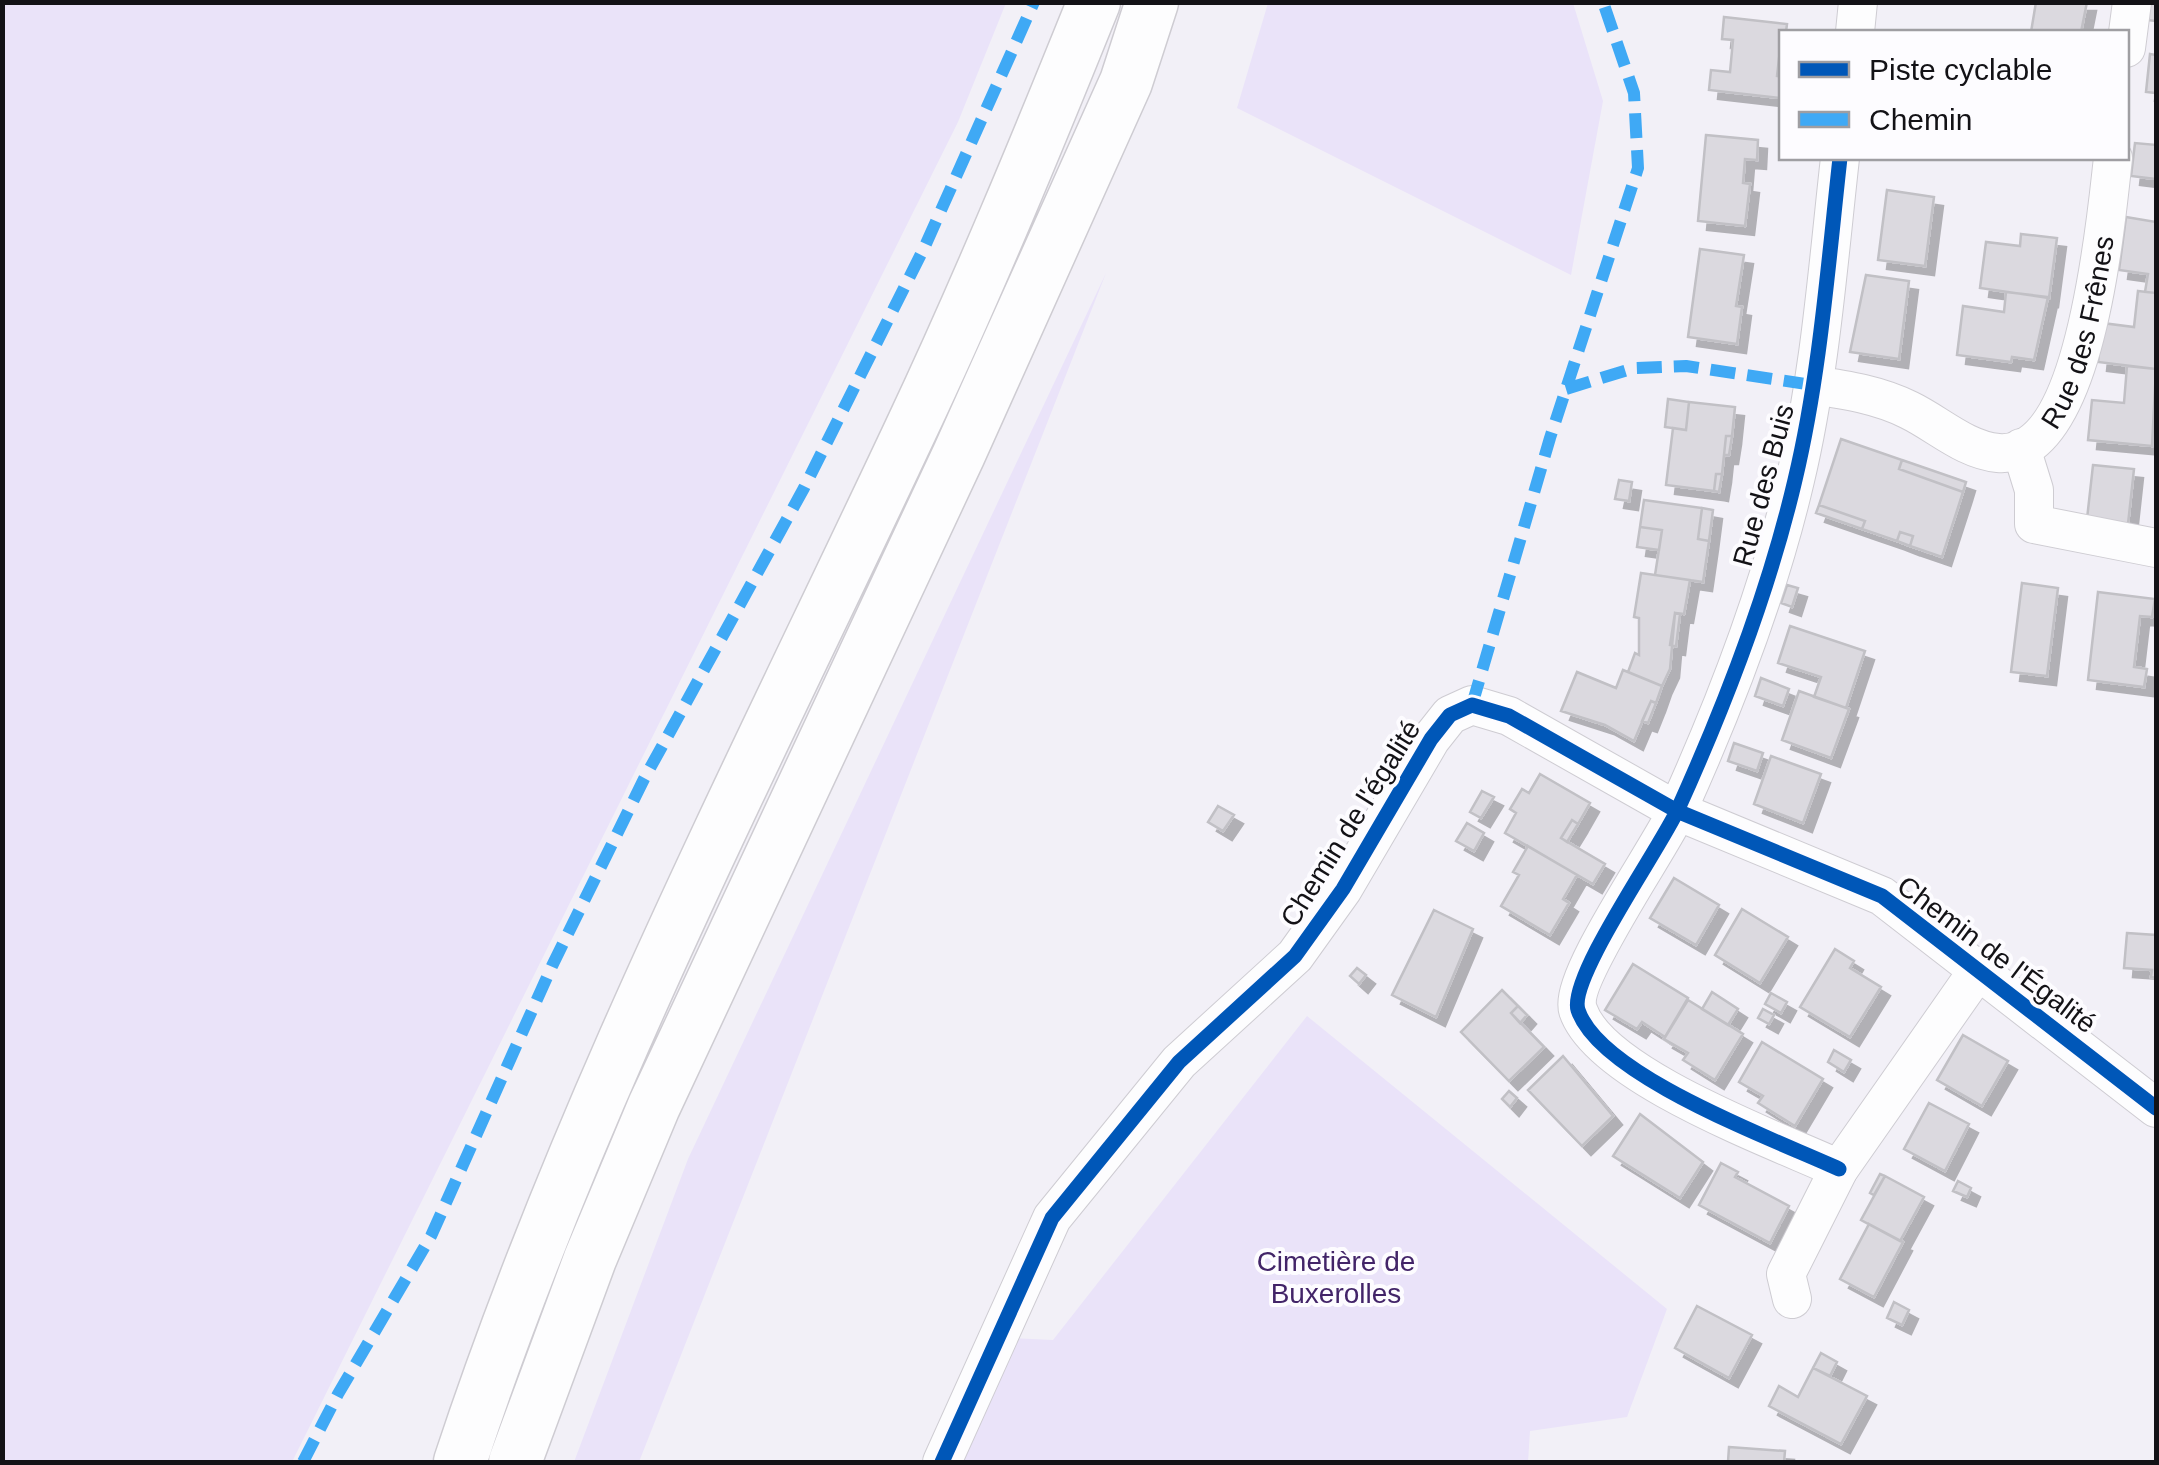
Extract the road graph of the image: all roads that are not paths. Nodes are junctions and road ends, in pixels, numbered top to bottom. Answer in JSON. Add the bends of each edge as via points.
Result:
{"nodes":[{"id":1,"x":1094,"y":2,"type":"edge"},
{"id":2,"x":1152,"y":2,"type":"edge"},
{"id":3,"x":1174,"y":2,"type":"edge"},
{"id":4,"x":1858,"y":2,"type":"edge"},
{"id":5,"x":2132,"y":2,"type":"edge"},
{"id":6,"x":1855,"y":30,"type":"edge"},
{"id":7,"x":2128,"y":30,"type":"edge"},
{"id":8,"x":1126,"y":82,"type":"junction"},
{"id":9,"x":1840,"y":160,"type":"edge"},
{"id":10,"x":2113,"y":160,"type":"edge"},
{"id":11,"x":1814,"y":385,"type":"junction"},
{"id":12,"x":2021,"y":448,"type":"junction"},
{"id":13,"x":2156,"y":548,"type":"edge"},
{"id":14,"x":1472,"y":705,"type":"joint"},
{"id":15,"x":1677,"y":812,"type":"junction"},
{"id":16,"x":1979,"y":970,"type":"junction"},
{"id":17,"x":2156,"y":1108,"type":"edge"},
{"id":18,"x":1839,"y":1169,"type":"junction"},
{"id":19,"x":1792,"y":1299,"type":"dead end"},
{"id":20,"x":460,"y":1462,"type":"edge"},
{"id":21,"x":516,"y":1462,"type":"edge"},
{"id":22,"x":942,"y":1462,"type":"edge"}],
"edges":[{"from":1,"to":20,"type":"highway","via":[[913,426],[602,1087],[538,1239]]},
{"from":2,"to":8,"type":"highway"},
{"from":3,"to":8,"type":"highway"},
{"from":4,"to":6,"type":"street"},
{"from":5,"to":7,"type":"street"},
{"from":8,"to":21,"type":"highway","via":[[654,1106]]},
{"from":9,"to":11,"type":"street","name":"Rue des Buis"},
{"from":10,"to":12,"type":"street","name":"Rue des Frênes","via":[[2080,358],[2046,430]]},
{"from":11,"to":12,"type":"street","name":"Rue des Frênes","via":[[1909,410],[1975,448],[2002,454]]},
{"from":11,"to":15,"type":"street","name":"Rue des Buis","via":[[1794,483],[1741,651]]},
{"from":12,"to":13,"type":"street","via":[[2034,490],[2034,524]]},
{"from":14,"to":15,"type":"street","name":"Chemin de l'Égalité","via":[[1509,716]]},
{"from":14,"to":22,"type":"street","name":"Chemin de l'égalité","via":[[1450,714],[1431,739],[1343,889],[1295,956],[1179,1062],[1052,1218]]},
{"from":15,"to":16,"type":"street","name":"Chemin de l'Égalité","via":[[1882,896]]},
{"from":15,"to":18,"type":"street","name":"Rue des Buis","via":[[1584,974],[1576,1006],[1590,1035],[1681,1099]]},
{"from":16,"to":17,"type":"street","name":"Chemin de l'Égalité"},
{"from":16,"to":18,"type":"street"},
{"from":18,"to":19,"type":"street","via":[[1786,1274]]}]}
